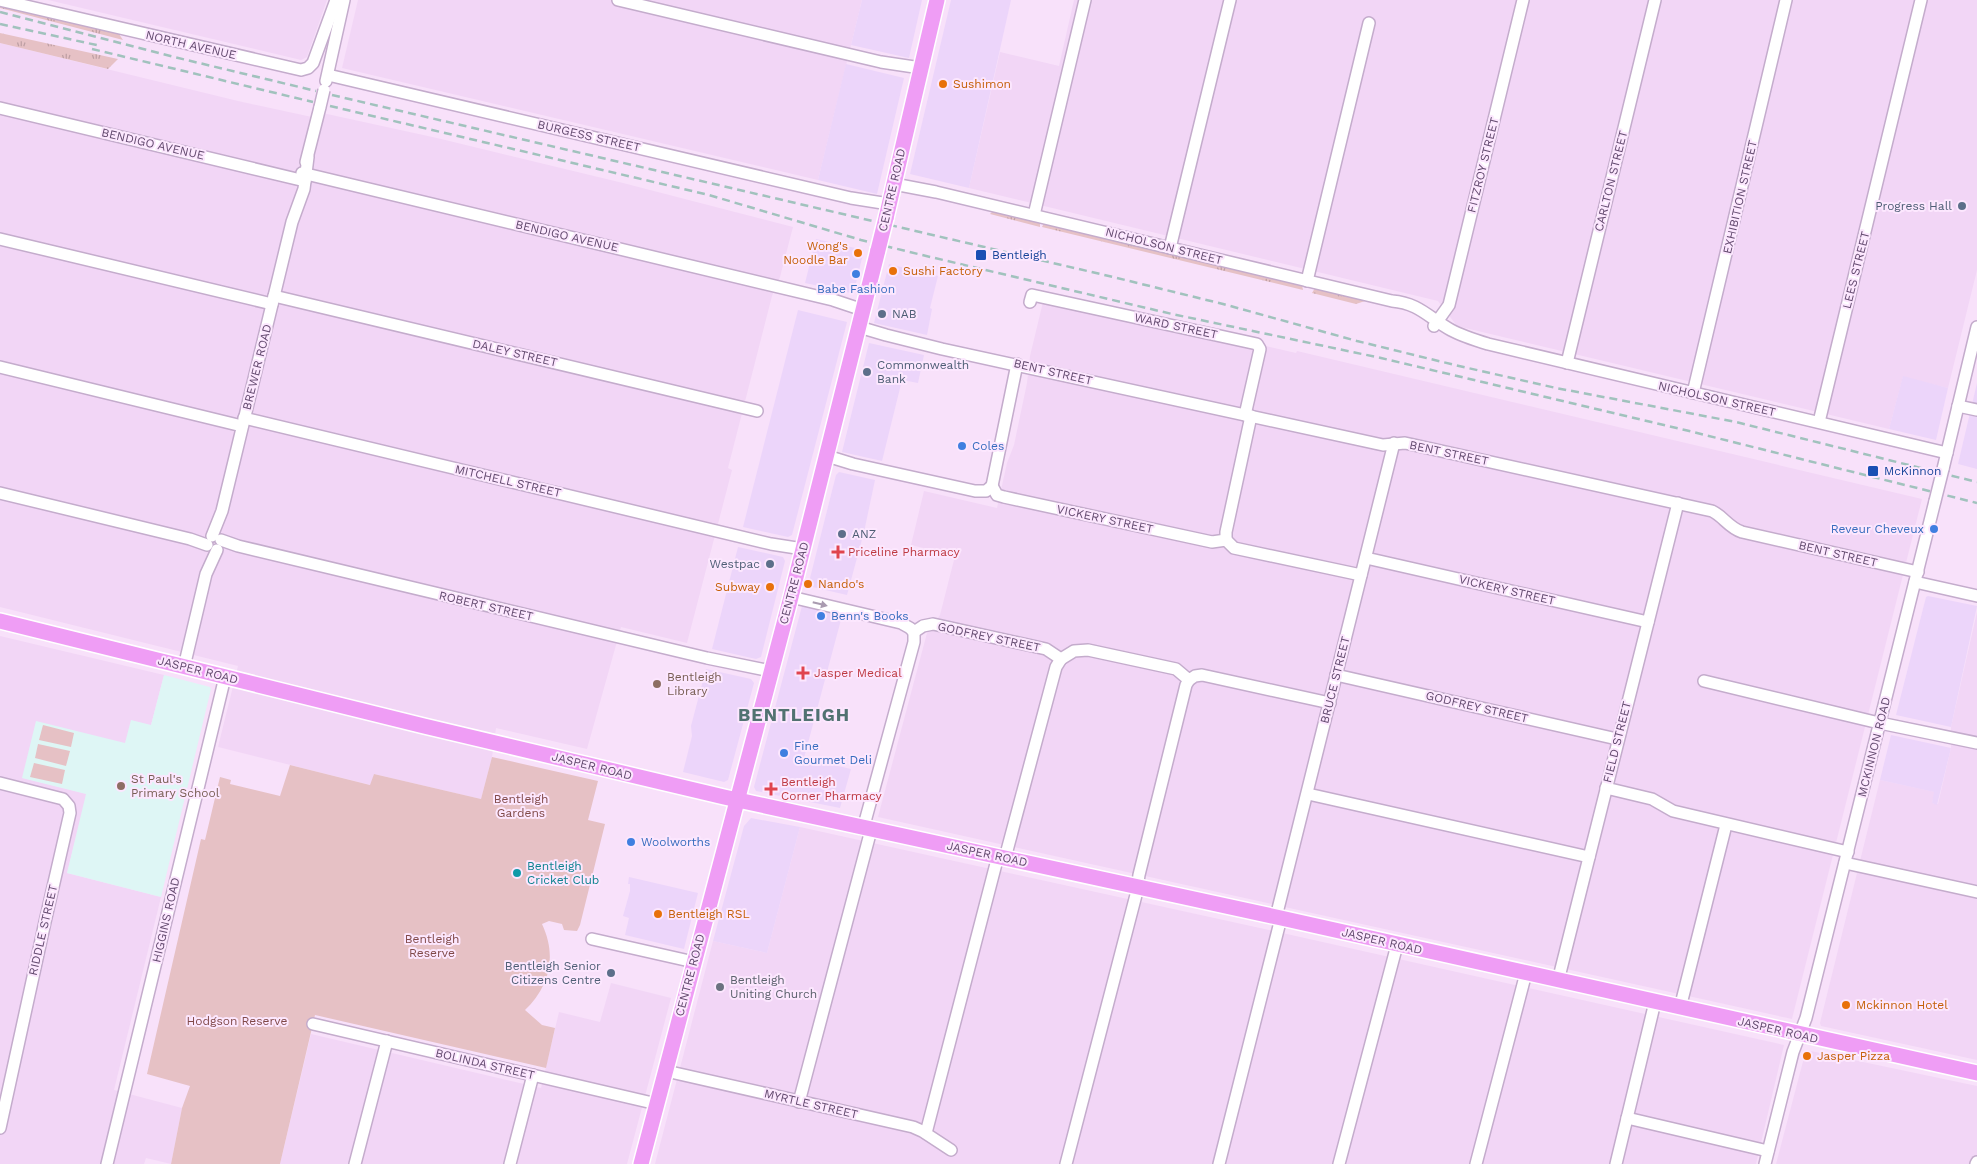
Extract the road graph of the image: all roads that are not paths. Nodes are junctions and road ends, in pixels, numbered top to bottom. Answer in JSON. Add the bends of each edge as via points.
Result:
{"nodes":[{"id":1,"x":0,"y":0,"type":"edge"},
{"id":2,"x":336,"y":0,"type":"edge"},
{"id":3,"x":344,"y":0,"type":"edge"},
{"id":4,"x":618,"y":0,"type":"edge"},
{"id":5,"x":937,"y":0,"type":"edge"},
{"id":6,"x":1085,"y":0,"type":"edge"},
{"id":7,"x":1230,"y":0,"type":"edge"},
{"id":8,"x":1523,"y":0,"type":"edge"},
{"id":9,"x":1655,"y":0,"type":"edge"},
{"id":10,"x":1786,"y":0,"type":"edge"},
{"id":11,"x":1921,"y":0,"type":"edge"},
{"id":12,"x":1369,"y":23,"type":"dead end"},
{"id":13,"x":920,"y":72,"type":"junction"},
{"id":14,"x":328,"y":75,"type":"junction"},
{"id":15,"x":0,"y":108,"type":"edge"},
{"id":16,"x":303,"y":177,"type":"junction"},
{"id":17,"x":894,"y":181,"type":"junction"},
{"id":18,"x":887,"y":210,"type":"junction"},
{"id":19,"x":1034,"y":215,"type":"junction"},
{"id":20,"x":0,"y":239,"type":"edge"},
{"id":21,"x":1170,"y":248,"type":"junction"},
{"id":22,"x":1307,"y":281,"type":"junction"},
{"id":23,"x":273,"y":300,"type":"junction"},
{"id":24,"x":1030,"y":302,"type":"dead end"},
{"id":25,"x":864,"y":307,"type":"junction"},
{"id":26,"x":1436,"y":324,"type":"junction"},
{"id":27,"x":1977,"y":327,"type":"edge"},
{"id":28,"x":858,"y":330,"type":"junction"},
{"id":29,"x":1567,"y":363,"type":"junction"},
{"id":30,"x":1017,"y":364,"type":"junction"},
{"id":31,"x":0,"y":367,"type":"edge"},
{"id":32,"x":1694,"y":393,"type":"junction"},
{"id":33,"x":1958,"y":406,"type":"junction"},
{"id":34,"x":1977,"y":410,"type":"edge"},
{"id":35,"x":756,"y":411,"type":"dead end"},
{"id":36,"x":1248,"y":416,"type":"junction"},
{"id":37,"x":243,"y":422,"type":"junction"},
{"id":38,"x":1819,"y":422,"type":"junction"},
{"id":39,"x":1394,"y":443,"type":"junction"},
{"id":40,"x":1947,"y":453,"type":"junction"},
{"id":41,"x":826,"y":459,"type":"junction"},
{"id":42,"x":992,"y":486,"type":"junction"},
{"id":43,"x":0,"y":493,"type":"edge"},
{"id":44,"x":1678,"y":503,"type":"junction"},
{"id":45,"x":1226,"y":540,"type":"junction"},
{"id":46,"x":214,"y":543,"type":"junction"},
{"id":47,"x":802,"y":552,"type":"junction"},
{"id":48,"x":1366,"y":558,"type":"junction"},
{"id":49,"x":1361,"y":575,"type":"junction"},
{"id":50,"x":1916,"y":577,"type":"junction"},
{"id":51,"x":1977,"y":596,"type":"edge"},
{"id":52,"x":791,"y":597,"type":"junction"},
{"id":53,"x":0,"y":621,"type":"edge"},
{"id":54,"x":1648,"y":622,"type":"junction"},
{"id":55,"x":914,"y":632,"type":"junction"},
{"id":56,"x":1061,"y":659,"type":"junction"},
{"id":57,"x":184,"y":667,"type":"junction"},
{"id":58,"x":770,"y":674,"type":"junction"},
{"id":59,"x":1336,"y":675,"type":"junction"},
{"id":60,"x":225,"y":677,"type":"junction"},
{"id":61,"x":1189,"y":680,"type":"junction"},
{"id":62,"x":1704,"y":681,"type":"dead end"},
{"id":63,"x":1330,"y":703,"type":"junction"},
{"id":64,"x":1880,"y":723,"type":"junction"},
{"id":65,"x":1617,"y":739,"type":"junction"},
{"id":66,"x":1977,"y":743,"type":"edge"},
{"id":67,"x":0,"y":783,"type":"edge"},
{"id":68,"x":1606,"y":788,"type":"junction"},
{"id":69,"x":1308,"y":794,"type":"junction"},
{"id":70,"x":737,"y":800,"type":"junction"},
{"id":71,"x":1726,"y":825,"type":"junction"},
{"id":72,"x":867,"y":829,"type":"junction"},
{"id":73,"x":1002,"y":857,"type":"junction"},
{"id":74,"x":1588,"y":857,"type":"junction"},
{"id":75,"x":1846,"y":858,"type":"junction"},
{"id":76,"x":1137,"y":887,"type":"junction"},
{"id":77,"x":1977,"y":892,"type":"edge"},
{"id":78,"x":1278,"y":918,"type":"junction"},
{"id":79,"x":592,"y":939,"type":"dead end"},
{"id":80,"x":1397,"y":945,"type":"junction"},
{"id":81,"x":694,"y":962,"type":"junction"},
{"id":82,"x":1526,"y":974,"type":"junction"},
{"id":83,"x":1558,"y":981,"type":"junction"},
{"id":84,"x":1656,"y":1002,"type":"junction"},
{"id":85,"x":1680,"y":1008,"type":"junction"},
{"id":86,"x":313,"y":1024,"type":"dead end"},
{"id":87,"x":1800,"y":1035,"type":"junction"},
{"id":88,"x":387,"y":1041,"type":"junction"},
{"id":89,"x":666,"y":1071,"type":"junction"},
{"id":90,"x":1977,"y":1073,"type":"edge"},
{"id":91,"x":533,"y":1075,"type":"junction"},
{"id":92,"x":799,"y":1102,"type":"junction"},
{"id":93,"x":657,"y":1104,"type":"junction"},
{"id":94,"x":1627,"y":1118,"type":"junction"},
{"id":95,"x":0,"y":1128,"type":"edge"},
{"id":96,"x":926,"y":1133,"type":"junction"},
{"id":97,"x":951,"y":1150,"type":"dead end"},
{"id":98,"x":1768,"y":1151,"type":"junction"},
{"id":99,"x":108,"y":1164,"type":"edge"},
{"id":100,"x":355,"y":1164,"type":"edge"},
{"id":101,"x":510,"y":1164,"type":"edge"},
{"id":102,"x":641,"y":1164,"type":"edge"},
{"id":103,"x":1066,"y":1164,"type":"edge"},
{"id":104,"x":1219,"y":1164,"type":"edge"},
{"id":105,"x":1339,"y":1164,"type":"edge"},
{"id":106,"x":1476,"y":1164,"type":"edge"},
{"id":107,"x":1616,"y":1164,"type":"edge"},
{"id":108,"x":1765,"y":1164,"type":"edge"}],
"edges":[{"from":1,"to":2,"type":"street","name":"NORTH AVENUE","via":[[301,70],[313,64]]},
{"from":3,"to":14,"type":"street","name":"BREWER ROAD"},
{"from":4,"to":13,"type":"street"},
{"from":5,"to":13,"type":"main road","name":"CENTRE ROAD"},
{"from":6,"to":19,"type":"street"},
{"from":7,"to":21,"type":"street"},
{"from":8,"to":26,"type":"street","name":"FITZROY STREET","via":[[1449,305]]},
{"from":9,"to":29,"type":"street","name":"CARLTON STREET"},
{"from":10,"to":32,"type":"street","name":"EXHIBITION STREET"},
{"from":11,"to":38,"type":"street","name":"LEES STREET"},
{"from":12,"to":22,"type":"street"},
{"from":13,"to":17,"type":"main road","name":"CENTRE ROAD"},
{"from":14,"to":16,"type":"street","name":"BREWER ROAD","bridge":true},
{"from":14,"to":18,"type":"street","name":"BURGESS STREET","via":[[851,198]]},
{"from":15,"to":16,"type":"street","name":"BENDIGO AVENUE"},
{"from":16,"to":23,"type":"street","name":"BREWER ROAD","via":[[292,208],[292,222]]},
{"from":16,"to":25,"type":"street","name":"BENDIGO AVENUE","via":[[833,300],[848,300]]},
{"from":17,"to":18,"type":"main road","name":"CENTRE ROAD"},
{"from":17,"to":19,"type":"street","name":"NICHOLSON STREET"},
{"from":18,"to":25,"type":"main road","name":"CENTRE ROAD","bridge":true},
{"from":19,"to":21,"type":"street","name":"NICHOLSON STREET"},
{"from":20,"to":23,"type":"street","name":"DALEY STREET"},
{"from":21,"to":22,"type":"street","name":"NICHOLSON STREET"},
{"from":22,"to":26,"type":"street","name":"NICHOLSON STREET","via":[[1392,301]]},
{"from":23,"to":35,"type":"street","name":"DALEY STREET"},
{"from":23,"to":37,"type":"street","name":"BREWER ROAD"},
{"from":24,"to":36,"type":"street","name":"WARD STREET","via":[[1032,294],[1257,344],[1260,349]]},
{"from":25,"to":28,"type":"main road","name":"CENTRE ROAD"},
{"from":26,"to":29,"type":"street","name":"NICHOLSON STREET","via":[[1444,334],[1460,340]]},
{"from":27,"to":33,"type":"street","name":"MCKINNON ROAD"},
{"from":28,"to":30,"type":"street","name":"BENT STREET"},
{"from":28,"to":41,"type":"main road","name":"CENTRE ROAD"},
{"from":29,"to":32,"type":"street","name":"NICHOLSON STREET"},
{"from":30,"to":36,"type":"street","name":"BENT STREET"},
{"from":30,"to":42,"type":"street"},
{"from":31,"to":37,"type":"street","name":"MITCHELL STREET"},
{"from":32,"to":38,"type":"street","name":"NICHOLSON STREET"},
{"from":33,"to":34,"type":"street"},
{"from":33,"to":40,"type":"street","name":"MCKINNON ROAD"},
{"from":36,"to":39,"type":"street","name":"BENT STREET","via":[[1383,445]]},
{"from":36,"to":45,"type":"street","name":"WARD STREET"},
{"from":37,"to":46,"type":"street","name":"BREWER ROAD"},
{"from":37,"to":47,"type":"street","name":"MITCHELL STREET"},
{"from":38,"to":40,"type":"street","name":"NICHOLSON STREET"},
{"from":39,"to":44,"type":"street","name":"BENT STREET"},
{"from":39,"to":48,"type":"street","name":"BRUCE STREET"},
{"from":40,"to":50,"type":"street","name":"MCKINNON ROAD","bridge":true},
{"from":41,"to":42,"type":"street","via":[[975,491],[986,491]]},
{"from":41,"to":47,"type":"main road","name":"CENTRE ROAD"},
{"from":42,"to":45,"type":"street","name":"VICKERY STREET","via":[[997,494],[1004,497],[1212,542]]},
{"from":43,"to":46,"type":"street","name":"ROBERT STREET"},
{"from":44,"to":50,"type":"street","name":"BENT STREET","via":[[1715,512],[1730,527],[1742,532]]},
{"from":44,"to":54,"type":"street","name":"FIELD STREET"},
{"from":45,"to":49,"type":"street","name":"VICKERY STREET","via":[[1234,548]]},
{"from":46,"to":57,"type":"street","name":"BREWER ROAD"},
{"from":46,"to":58,"type":"street","name":"ROBERT STREET","via":[[238,546],[734,665],[752,666]]},
{"from":47,"to":52,"type":"main road","name":"CENTRE ROAD"},
{"from":48,"to":49,"type":"street","name":"BRUCE STREET"},
{"from":48,"to":54,"type":"street","name":"VICKERY STREET"},
{"from":49,"to":59,"type":"street","name":"BRUCE STREET"},
{"from":50,"to":51,"type":"street","name":"BENT STREET"},
{"from":50,"to":64,"type":"street","name":"MCKINNON ROAD"},
{"from":52,"to":55,"type":"street","one_way":true,"via":[[901,623]]},
{"from":52,"to":58,"type":"main road","name":"CENTRE ROAD"},
{"from":53,"to":57,"type":"main road","name":"JASPER ROAD"},
{"from":54,"to":65,"type":"street","name":"FIELD STREET"},
{"from":55,"to":56,"type":"street","name":"GODFREY STREET","via":[[933,624],[1048,650]]},
{"from":55,"to":72,"type":"street"},
{"from":56,"to":61,"type":"street","via":[[1074,651],[1088,650],[1176,669]]},
{"from":56,"to":73,"type":"street","via":[[1056,667]]},
{"from":57,"to":60,"type":"main road","name":"JASPER ROAD"},
{"from":58,"to":70,"type":"main road","name":"CENTRE ROAD"},
{"from":59,"to":63,"type":"street","name":"BRUCE STREET"},
{"from":59,"to":65,"type":"street","name":"GODFREY STREET"},
{"from":60,"to":70,"type":"main road","name":"JASPER ROAD"},
{"from":60,"to":99,"type":"street","name":"HIGGINS ROAD"},
{"from":61,"to":63,"type":"street","via":[[1202,675]]},
{"from":61,"to":76,"type":"street"},
{"from":62,"to":64,"type":"street"},
{"from":63,"to":69,"type":"street","name":"BRUCE STREET"},
{"from":64,"to":66,"type":"street"},
{"from":64,"to":75,"type":"street","name":"MCKINNON ROAD"},
{"from":65,"to":68,"type":"street","name":"FIELD STREET"},
{"from":67,"to":95,"type":"street","name":"RIDDLE STREET","via":[[63,799],[70,813]]},
{"from":68,"to":71,"type":"street","via":[[1652,799],[1673,811]]},
{"from":68,"to":74,"type":"street","name":"FIELD STREET"},
{"from":69,"to":74,"type":"street"},
{"from":69,"to":78,"type":"street","name":"BRUCE STREET"},
{"from":70,"to":72,"type":"main road","name":"JASPER ROAD"},
{"from":70,"to":81,"type":"main road","name":"CENTRE ROAD"},
{"from":71,"to":75,"type":"street"},
{"from":71,"to":85,"type":"street"},
{"from":72,"to":73,"type":"main road","name":"JASPER ROAD"},
{"from":72,"to":92,"type":"street"},
{"from":73,"to":76,"type":"main road","name":"JASPER ROAD"},
{"from":73,"to":96,"type":"street"},
{"from":74,"to":83,"type":"street","name":"FIELD STREET"},
{"from":75,"to":77,"type":"street"},
{"from":75,"to":87,"type":"street","name":"MCKINNON ROAD"},
{"from":76,"to":78,"type":"main road","name":"JASPER ROAD"},
{"from":76,"to":103,"type":"street"},
{"from":78,"to":80,"type":"main road","name":"JASPER ROAD"},
{"from":78,"to":104,"type":"street","name":"BRUCE STREET"},
{"from":79,"to":81,"type":"street"},
{"from":80,"to":82,"type":"main road","name":"JASPER ROAD"},
{"from":80,"to":105,"type":"street"},
{"from":81,"to":89,"type":"main road","name":"CENTRE ROAD"},
{"from":82,"to":83,"type":"main road","name":"JASPER ROAD"},
{"from":82,"to":106,"type":"street"},
{"from":83,"to":84,"type":"main road","name":"JASPER ROAD"},
{"from":84,"to":85,"type":"main road","name":"JASPER ROAD"},
{"from":84,"to":94,"type":"street"},
{"from":85,"to":87,"type":"main road","name":"JASPER ROAD"},
{"from":86,"to":88,"type":"street","name":"BOLINDA STREET"},
{"from":87,"to":90,"type":"main road","name":"JASPER ROAD"},
{"from":87,"to":98,"type":"street","name":"MCKINNON ROAD"},
{"from":88,"to":91,"type":"street","name":"BOLINDA STREET"},
{"from":88,"to":100,"type":"street"},
{"from":89,"to":92,"type":"street","name":"MYRTLE STREET"},
{"from":89,"to":93,"type":"main road","name":"CENTRE ROAD"},
{"from":91,"to":93,"type":"street","name":"BOLINDA STREET"},
{"from":91,"to":101,"type":"street"},
{"from":92,"to":96,"type":"street","name":"MYRTLE STREET","via":[[913,1127]]},
{"from":93,"to":102,"type":"main road","name":"CENTRE ROAD"},
{"from":94,"to":98,"type":"street"},
{"from":94,"to":107,"type":"street"},
{"from":96,"to":97,"type":"street","name":"MYRTLE STREET"},
{"from":98,"to":108,"type":"street","name":"MCKINNON ROAD"}]}
